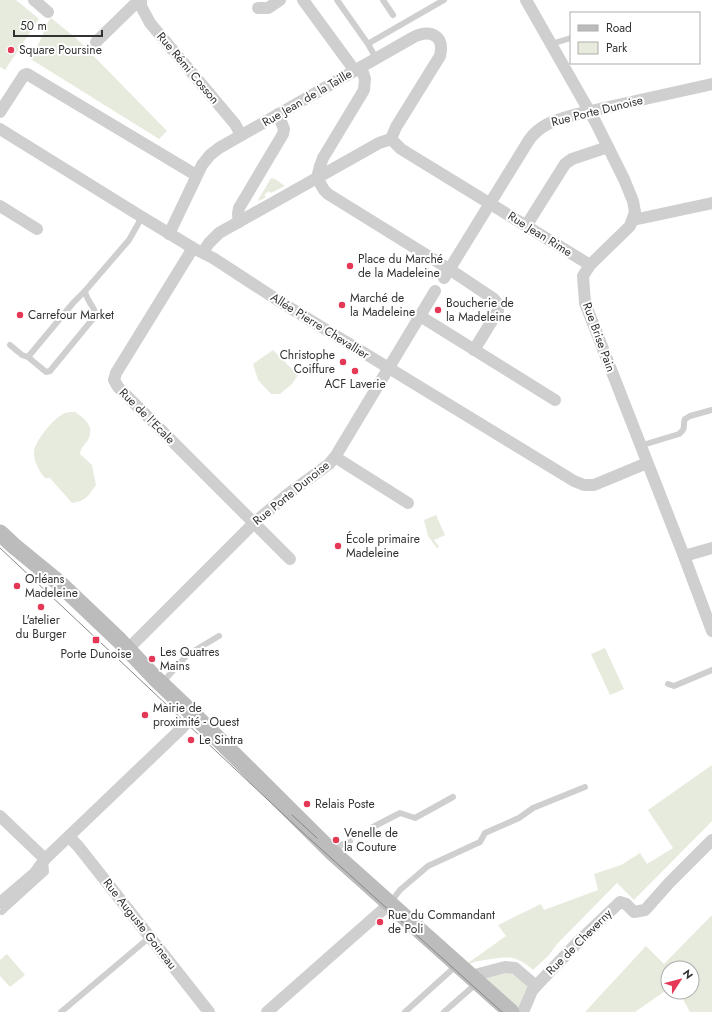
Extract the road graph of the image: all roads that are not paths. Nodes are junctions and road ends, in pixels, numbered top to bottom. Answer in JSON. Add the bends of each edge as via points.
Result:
{"nodes":[{"id":1,"x":34,"y":0,"type":"edge"},
{"id":2,"x":140,"y":0,"type":"edge"},
{"id":3,"x":280,"y":0,"type":"edge"},
{"id":4,"x":303,"y":0,"type":"edge"},
{"id":5,"x":337,"y":0,"type":"edge"},
{"id":6,"x":383,"y":0,"type":"edge"},
{"id":7,"x":444,"y":0,"type":"edge"},
{"id":8,"x":526,"y":0,"type":"edge"},
{"id":9,"x":258,"y":8,"type":"dead end"},
{"id":10,"x":48,"y":12,"type":"dead end"},
{"id":11,"x":393,"y":15,"type":"dead end"},
{"id":12,"x":570,"y":38,"type":"edge"},
{"id":13,"x":96,"y":42,"type":"dead end"},
{"id":14,"x":371,"y":42,"type":"dead end"},
{"id":15,"x":551,"y":44,"type":"junction"},
{"id":16,"x":376,"y":58,"type":"junction"},
{"id":17,"x":358,"y":69,"type":"junction"},
{"id":18,"x":712,"y":84,"type":"edge"},
{"id":19,"x":589,"y":111,"type":"junction"},
{"id":20,"x":0,"y":112,"type":"edge"},
{"id":21,"x":278,"y":114,"type":"junction"},
{"id":22,"x":0,"y":129,"type":"edge"},
{"id":23,"x":241,"y":135,"type":"junction"},
{"id":24,"x":391,"y":140,"type":"junction"},
{"id":25,"x":608,"y":147,"type":"junction"},
{"id":26,"x":196,"y":175,"type":"junction"},
{"id":27,"x":317,"y":178,"type":"junction"},
{"id":28,"x":712,"y":203,"type":"edge"},
{"id":29,"x":490,"y":204,"type":"junction"},
{"id":30,"x":0,"y":206,"type":"edge"},
{"id":31,"x":142,"y":217,"type":"junction"},
{"id":32,"x":633,"y":220,"type":"junction"},
{"id":33,"x":239,"y":222,"type":"junction"},
{"id":34,"x":526,"y":226,"type":"junction"},
{"id":35,"x":37,"y":229,"type":"dead end"},
{"id":36,"x":169,"y":234,"type":"junction"},
{"id":37,"x":198,"y":250,"type":"junction"},
{"id":38,"x":590,"y":265,"type":"junction"},
{"id":39,"x":446,"y":274,"type":"junction"},
{"id":40,"x":85,"y":291,"type":"junction"},
{"id":41,"x":435,"y":291,"type":"dead end"},
{"id":42,"x":420,"y":316,"type":"junction"},
{"id":43,"x":10,"y":345,"type":"dead end"},
{"id":44,"x":474,"y":350,"type":"junction"},
{"id":45,"x":28,"y":357,"type":"junction"},
{"id":46,"x":389,"y":368,"type":"junction"},
{"id":47,"x":556,"y":400,"type":"dead end"},
{"id":48,"x":712,"y":410,"type":"edge"},
{"id":49,"x":646,"y":444,"type":"dead end"},
{"id":50,"x":335,"y":458,"type":"junction"},
{"id":51,"x":647,"y":463,"type":"junction"},
{"id":52,"x":408,"y":503,"type":"dead end"},
{"id":53,"x":254,"y":523,"type":"junction"},
{"id":54,"x":0,"y":533,"type":"edge"},
{"id":55,"x":712,"y":548,"type":"edge"},
{"id":56,"x":684,"y":556,"type":"junction"},
{"id":57,"x":290,"y":559,"type":"dead end"},
{"id":58,"x":712,"y":632,"type":"edge"},
{"id":59,"x":219,"y":636,"type":"dead end"},
{"id":60,"x":128,"y":649,"type":"junction"},
{"id":61,"x":712,"y":670,"type":"edge"},
{"id":62,"x":161,"y":684,"type":"junction"},
{"id":63,"x":668,"y":684,"type":"dead end"},
{"id":64,"x":194,"y":715,"type":"junction"},
{"id":65,"x":585,"y":787,"type":"dead end"},
{"id":66,"x":453,"y":797,"type":"dead end"},
{"id":67,"x":0,"y":816,"type":"edge"},
{"id":68,"x":373,"y":827,"type":"dead end"},
{"id":69,"x":69,"y":837,"type":"junction"},
{"id":70,"x":712,"y":840,"type":"edge"},
{"id":71,"x":350,"y":841,"type":"dead end"},
{"id":72,"x":333,"y":853,"type":"junction"},
{"id":73,"x":45,"y":859,"type":"junction"},
{"id":74,"x":390,"y":903,"type":"junction"},
{"id":75,"x":1,"y":907,"type":"edge"},
{"id":76,"x":150,"y":936,"type":"junction"},
{"id":77,"x":458,"y":964,"type":"junction"},
{"id":78,"x":474,"y":979,"type":"junction"},
{"id":79,"x":536,"y":986,"type":"junction"},
{"id":80,"x":504,"y":1010,"type":"edge"},
{"id":81,"x":61,"y":1012,"type":"edge"},
{"id":82,"x":209,"y":1012,"type":"edge"},
{"id":83,"x":267,"y":1012,"type":"edge"},
{"id":84,"x":405,"y":1012,"type":"edge"},
{"id":85,"x":444,"y":1012,"type":"edge"},
{"id":86,"x":523,"y":1012,"type":"edge"}],
"edges":[{"from":1,"to":10,"type":"street"},
{"from":2,"to":13,"type":"street","name":"Rue Rémi Cosson"},
{"from":2,"to":23,"type":"street","name":"Rue Rémi Cosson","via":[[150,23],[235,124]]},
{"from":3,"to":9,"type":"street","via":[[268,8]]},
{"from":4,"to":17,"type":"street"},
{"from":5,"to":16,"type":"lane"},
{"from":6,"to":11,"type":"lane"},
{"from":7,"to":14,"type":"lane"},
{"from":8,"to":15,"type":"street"},
{"from":12,"to":15,"type":"lane"},
{"from":15,"to":19,"type":"street"},
{"from":16,"to":17,"type":"street","name":"Rue Jean de la Taille"},
{"from":16,"to":24,"type":"street","name":"Rue Jean de la Taille","via":[[420,34],[427,33],[437,37],[441,48],[440,56],[396,127]]},
{"from":17,"to":21,"type":"street","name":"Rue Jean de la Taille"},
{"from":17,"to":27,"type":"street","via":[[365,79],[364,90],[323,158]]},
{"from":18,"to":19,"type":"street","name":"Rue Porte Dunoise"},
{"from":19,"to":25,"type":"street"},
{"from":19,"to":29,"type":"street","name":"Rue Porte Dunoise","via":[[556,120],[538,130],[529,140]]},
{"from":20,"to":26,"type":"street","via":[[27,74]]},
{"from":21,"to":23,"type":"street","name":"Rue Jean de la Taille"},
{"from":21,"to":33,"type":"street","via":[[284,129],[283,134],[239,208]]},
{"from":22,"to":31,"type":"street","name":"Allée Pierre Chevallier"},
{"from":23,"to":26,"type":"street","name":"Rue Jean de la Taille","via":[[210,155]]},
{"from":24,"to":27,"type":"street","via":[[379,143]]},
{"from":24,"to":29,"type":"street","name":"Rue Jean Rime","via":[[401,149]]},
{"from":25,"to":32,"type":"street","via":[[633,200]]},
{"from":25,"to":34,"type":"street","via":[[572,159],[565,164]]},
{"from":26,"to":36,"type":"street","name":"Rue Jean de la Taille"},
{"from":27,"to":33,"type":"street"},
{"from":27,"to":39,"type":"street","via":[[328,194]]},
{"from":28,"to":32,"type":"street"},
{"from":29,"to":34,"type":"street","name":"Rue Jean Rime"},
{"from":29,"to":39,"type":"street","name":"Rue Porte Dunoise"},
{"from":30,"to":35,"type":"street"},
{"from":31,"to":36,"type":"street","name":"Allée Pierre Chevallier"},
{"from":31,"to":40,"type":"lane","via":[[129,240]]},
{"from":32,"to":38,"type":"street","name":"Rue Brise Pain","via":[[627,230]]},
{"from":33,"to":37,"type":"street","via":[[219,233]]},
{"from":34,"to":38,"type":"street","name":"Rue Jean Rime"},
{"from":36,"to":37,"type":"street","name":"Allée Pierre Chevallier"},
{"from":37,"to":46,"type":"street","name":"Allée Pierre Chevallier"},
{"from":37,"to":53,"type":"street","name":"Rue de l'Ecale","via":[[116,373],[114,380],[118,387]]},
{"from":38,"to":51,"type":"street","name":"Rue Brise Pain","via":[[583,276],[585,303]]},
{"from":39,"to":44,"type":"street","via":[[491,296],[497,303],[498,312]]},
{"from":40,"to":45,"type":"lane"},
{"from":40,"to":45,"type":"lane","via":[[96,315],[51,370],[46,372]]},
{"from":41,"to":42,"type":"street","name":"Rue Porte Dunoise"},
{"from":42,"to":44,"type":"street"},
{"from":42,"to":46,"type":"street","name":"Rue Porte Dunoise"},
{"from":43,"to":45,"type":"lane"},
{"from":44,"to":47,"type":"street"},
{"from":46,"to":50,"type":"street","name":"Rue Porte Dunoise"},
{"from":46,"to":51,"type":"street","name":"Allée Pierre Chevallier","via":[[584,485],[594,485]]},
{"from":48,"to":49,"type":"lane","via":[[685,419],[685,427],[679,434]]},
{"from":50,"to":52,"type":"street"},
{"from":50,"to":53,"type":"street","name":"Rue Porte Dunoise"},
{"from":51,"to":56,"type":"street","name":"Rue Brise Pain"},
{"from":53,"to":57,"type":"street","name":"Rue de l'Ecale"},
{"from":53,"to":60,"type":"street","name":"Rue Porte Dunoise"},
{"from":54,"to":60,"type":"street","via":[[58,582]]},
{"from":55,"to":56,"type":"street"},
{"from":56,"to":58,"type":"street","name":"Rue Brise Pain"},
{"from":59,"to":62,"type":"lane","via":[[187,655]]},
{"from":60,"to":62,"type":"street"},
{"from":61,"to":63,"type":"lane","via":[[674,686]]},
{"from":62,"to":64,"type":"street"},
{"from":64,"to":69,"type":"street"},
{"from":64,"to":72,"type":"street"},
{"from":65,"to":74,"type":"lane","via":[[533,808],[519,818],[485,833],[480,842],[428,866],[400,890]]},
{"from":66,"to":68,"type":"lane","via":[[415,818],[400,812]]},
{"from":67,"to":73,"type":"street"},
{"from":69,"to":73,"type":"street"},
{"from":69,"to":76,"type":"street","name":"Rue Auguste Goineau"},
{"from":70,"to":79,"type":"street","name":"Rue de Cheverny","via":[[645,910],[634,912],[620,902],[578,941]]},
{"from":71,"to":72,"type":"lane"},
{"from":72,"to":74,"type":"street"},
{"from":73,"to":75,"type":"street","via":[[35,873]]},
{"from":74,"to":77,"type":"street"},
{"from":74,"to":83,"type":"street"},
{"from":76,"to":81,"type":"lane"},
{"from":76,"to":82,"type":"street","name":"Rue Auguste Goineau"},
{"from":77,"to":78,"type":"street"},
{"from":77,"to":84,"type":"lane"},
{"from":78,"to":79,"type":"street","via":[[506,967],[516,968]]},
{"from":78,"to":80,"type":"street"},
{"from":78,"to":85,"type":"lane"},
{"from":79,"to":86,"type":"street","name":"Rue de Cheverny"}]}
